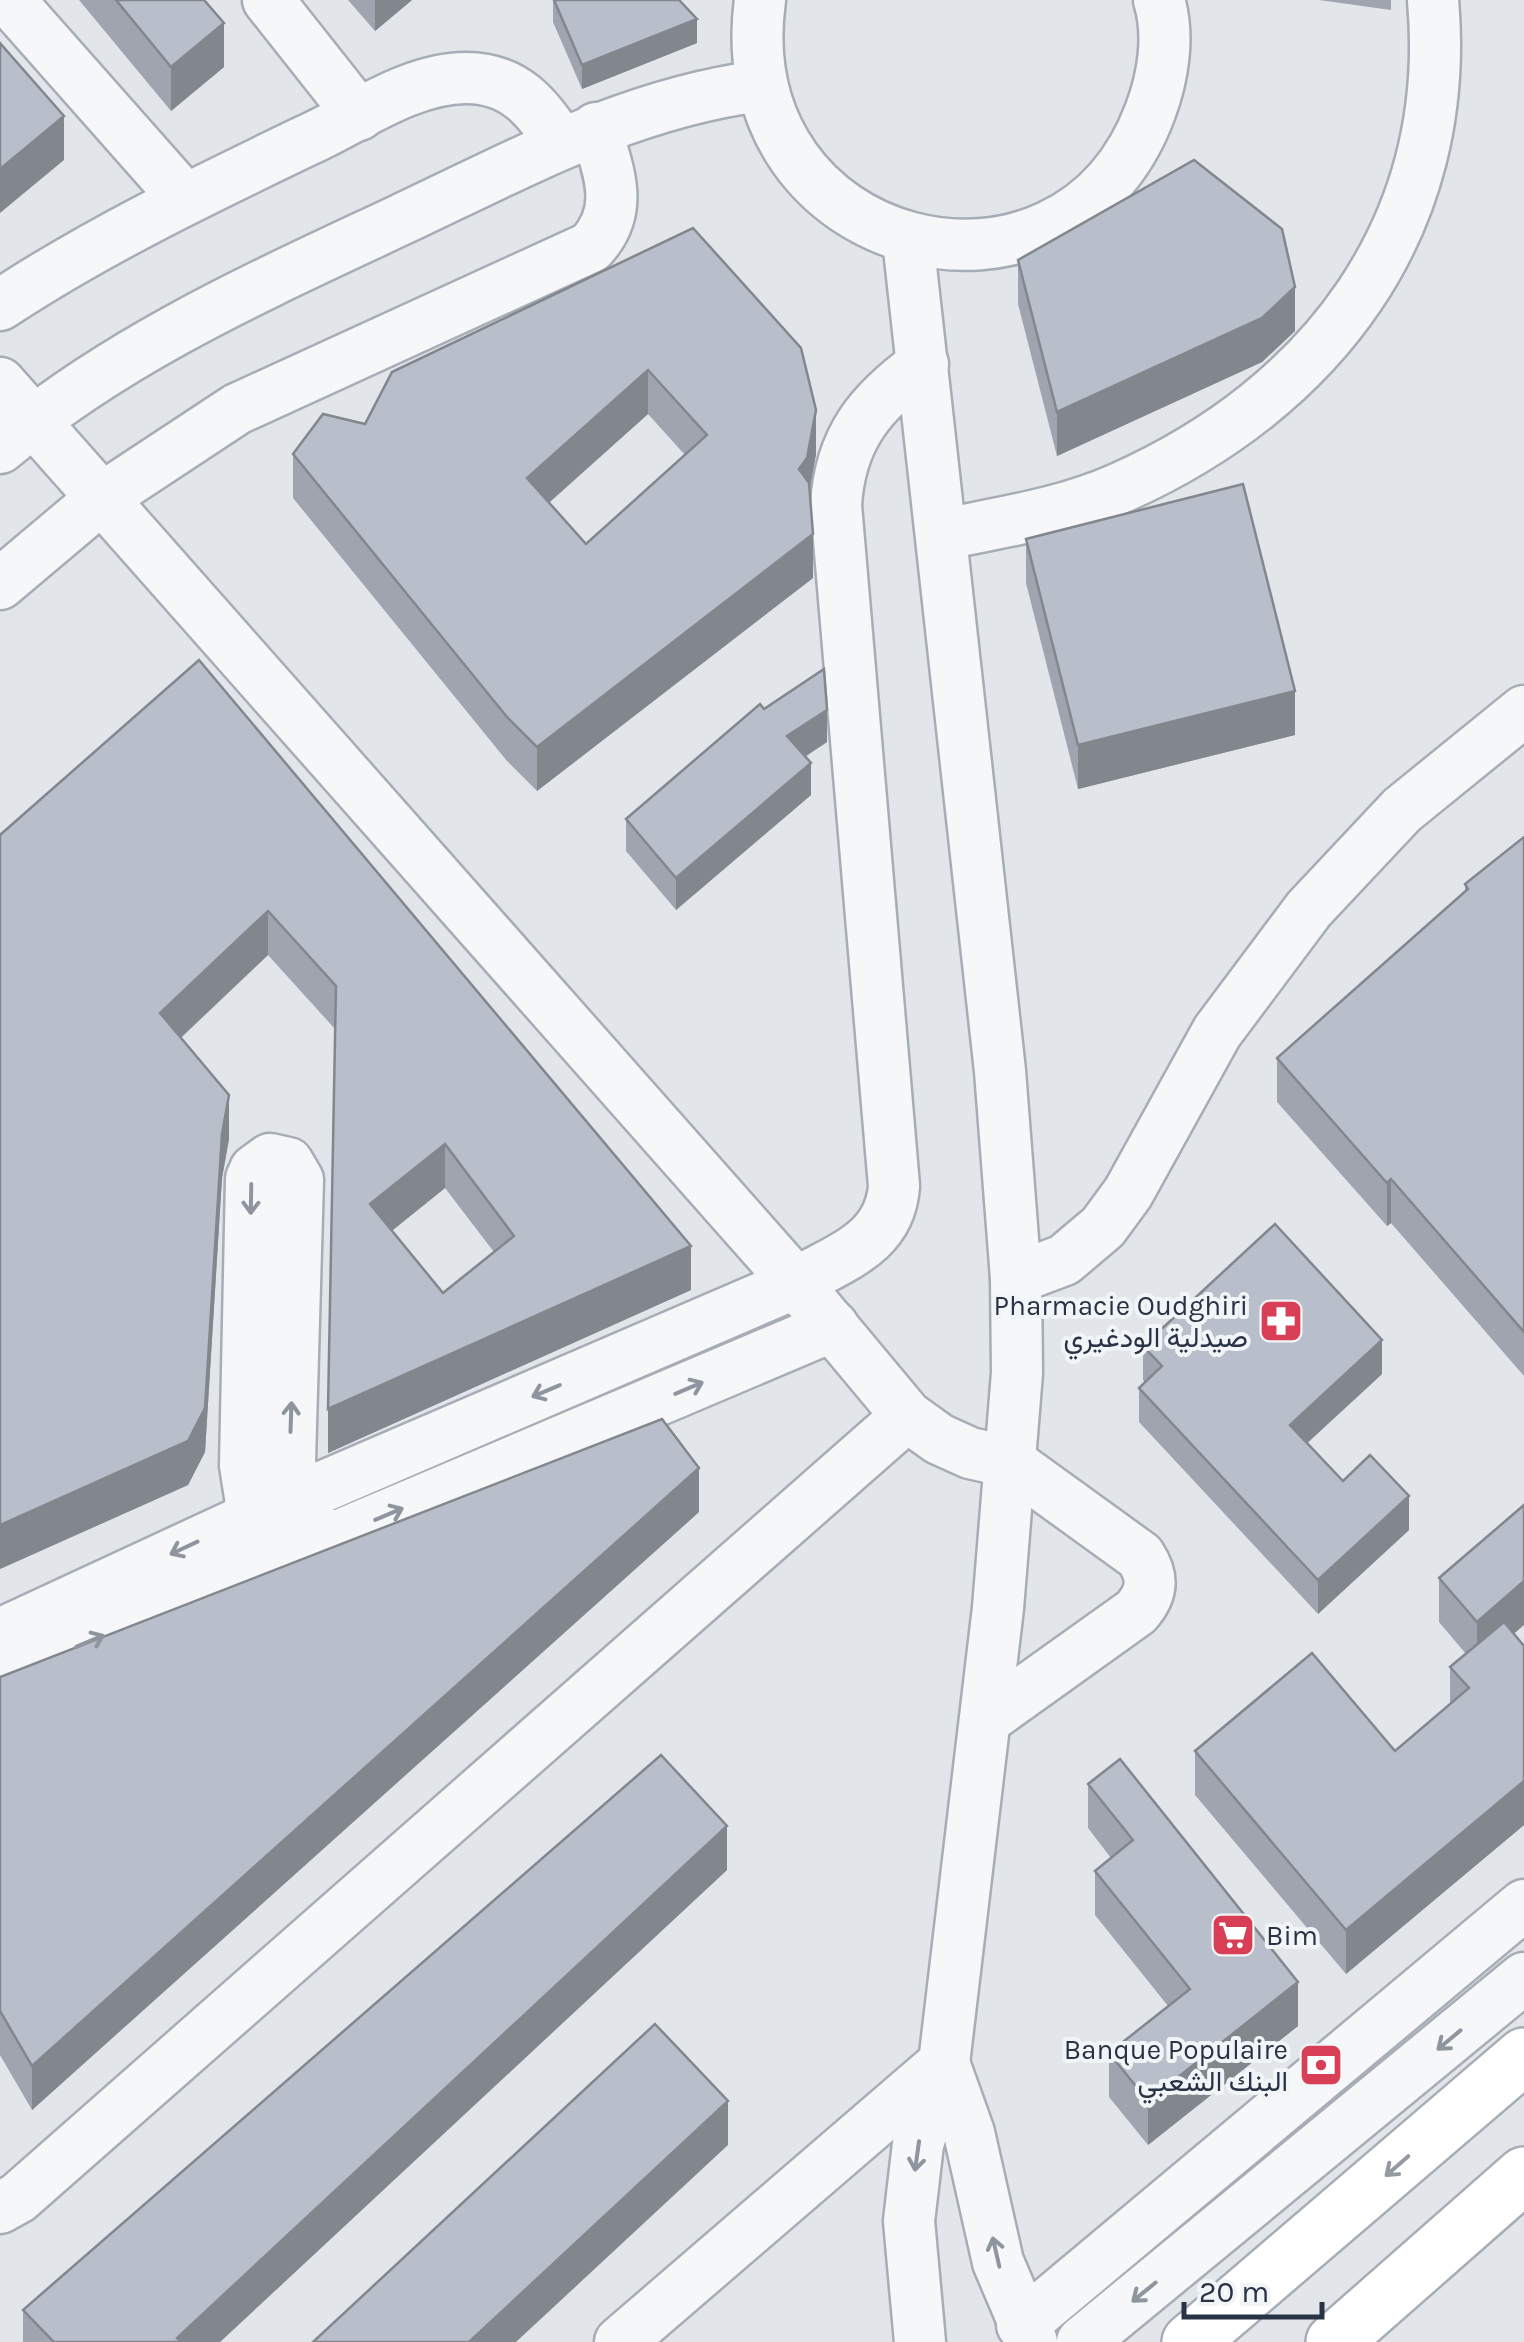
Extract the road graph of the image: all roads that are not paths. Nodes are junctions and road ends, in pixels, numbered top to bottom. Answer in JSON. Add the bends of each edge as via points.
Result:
{"nodes":[{"id":1,"x":9,"y":0,"type":"edge"},
{"id":2,"x":268,"y":0,"type":"edge"},
{"id":3,"x":760,"y":0,"type":"edge"},
{"id":4,"x":1159,"y":0,"type":"edge"},
{"id":5,"x":1432,"y":0,"type":"edge"},
{"id":6,"x":760,"y":86,"type":"junction"},
{"id":7,"x":360,"y":115,"type":"junction"},
{"id":8,"x":578,"y":136,"type":"junction"},
{"id":9,"x":185,"y":200,"type":"junction"},
{"id":10,"x":908,"y":240,"type":"junction"},
{"id":11,"x":0,"y":305,"type":"edge"},
{"id":12,"x":923,"y":364,"type":"junction"},
{"id":13,"x":0,"y":382,"type":"edge"},
{"id":14,"x":17,"y":434,"type":"edge"},
{"id":15,"x":102,"y":498,"type":"junction"},
{"id":16,"x":944,"y":534,"type":"junction"},
{"id":17,"x":0,"y":584,"type":"edge"},
{"id":18,"x":1524,"y":711,"type":"edge"},
{"id":19,"x":1016,"y":1278,"type":"junction"},
{"id":20,"x":796,"y":1283,"type":"junction"},
{"id":21,"x":833,"y":1326,"type":"junction"},
{"id":22,"x":907,"y":1416,"type":"junction"},
{"id":23,"x":1010,"y":1462,"type":"junction"},
{"id":24,"x":277,"y":1506,"type":"junction"},
{"id":25,"x":300,"y":1552,"type":"junction"},
{"id":26,"x":0,"y":1634,"type":"edge"},
{"id":27,"x":0,"y":1679,"type":"edge"},
{"id":28,"x":984,"y":1720,"type":"junction"},
{"id":29,"x":1524,"y":1905,"type":"edge"},
{"id":30,"x":1524,"y":1978,"type":"edge"},
{"id":31,"x":1524,"y":2056,"type":"edge"},
{"id":32,"x":944,"y":2063,"type":"junction"},
{"id":33,"x":1524,"y":2175,"type":"edge"},
{"id":34,"x":0,"y":2208,"type":"edge"},
{"id":35,"x":1027,"y":2334,"type":"edge"},
{"id":36,"x":620,"y":2342,"type":"edge"},
{"id":37,"x":920,"y":2342,"type":"edge"},
{"id":38,"x":1082,"y":2342,"type":"edge"},
{"id":39,"x":1190,"y":2342,"type":"edge"},
{"id":40,"x":1334,"y":2342,"type":"edge"}],
"edges":[{"from":1,"to":9,"type":"street"},
{"from":2,"to":7,"type":"street"},
{"from":3,"to":6,"type":"street","via":[[754,40]]},
{"from":4,"to":10,"type":"street","via":[[1161,82],[1138,144],[1096,196],[1039,230],[974,246]]},
{"from":5,"to":16,"type":"street","via":[[1435,95],[1416,188],[1368,285],[1296,371],[1232,424],[1118,489],[1060,510]]},
{"from":6,"to":8,"type":"street","via":[[710,92]]},
{"from":6,"to":10,"type":"street","via":[[779,139],[812,184],[856,218]]},
{"from":7,"to":8,"type":"street","via":[[421,86],[470,78],[495,82]]},
{"from":7,"to":9,"type":"street"},
{"from":8,"to":14,"type":"street","via":[[184,325]]},
{"from":8,"to":15,"type":"street","via":[[614,206],[591,247],[237,409]]},
{"from":9,"to":11,"type":"street"},
{"from":10,"to":12,"type":"street"},
{"from":12,"to":16,"type":"street"},
{"from":12,"to":20,"type":"street","via":[[864,414],[846,444],[836,506],[893,1207],[867,1242]]},
{"from":13,"to":14,"type":"street"},
{"from":14,"to":15,"type":"street"},
{"from":15,"to":17,"type":"street"},
{"from":15,"to":20,"type":"street","via":[[214,653]]},
{"from":16,"to":19,"type":"street"},
{"from":18,"to":19,"type":"street","via":[[1402,810],[1308,909],[1217,1032],[1104,1227],[1064,1260]]},
{"from":19,"to":23,"type":"street"},
{"from":20,"to":21,"type":"street"},
{"from":20,"to":24,"type":"street","one_way":true},
{"from":21,"to":22,"type":"street"},
{"from":25,"to":21,"type":"street","one_way":true},
{"from":22,"to":23,"type":"street","via":[[970,1454]]},
{"from":22,"to":34,"type":"street"},
{"from":23,"to":28,"type":"street"},
{"from":23,"to":28,"type":"street","via":[[1140,1556],[1151,1585],[1136,1612]]},
{"from":24,"to":24,"type":"street","one_way":true,"via":[[290,1461],[298,1180],[288,1163],[270,1159],[252,1180],[245,1465]]},
{"from":24,"to":25,"type":"street"},
{"from":24,"to":26,"type":"street","one_way":true},
{"from":27,"to":25,"type":"street","one_way":true},
{"from":28,"to":32,"type":"street"},
{"from":29,"to":35,"type":"street"},
{"from":30,"to":38,"type":"street","one_way":true},
{"from":31,"to":39,"type":"main road","one_way":true},
{"from":35,"to":32,"type":"street","one_way":true,"via":[[998,2262],[969,2133]]},
{"from":32,"to":36,"type":"street"},
{"from":32,"to":37,"type":"street","one_way":true,"via":[[918,2144],[909,2221]]},
{"from":33,"to":40,"type":"main road"}]}
